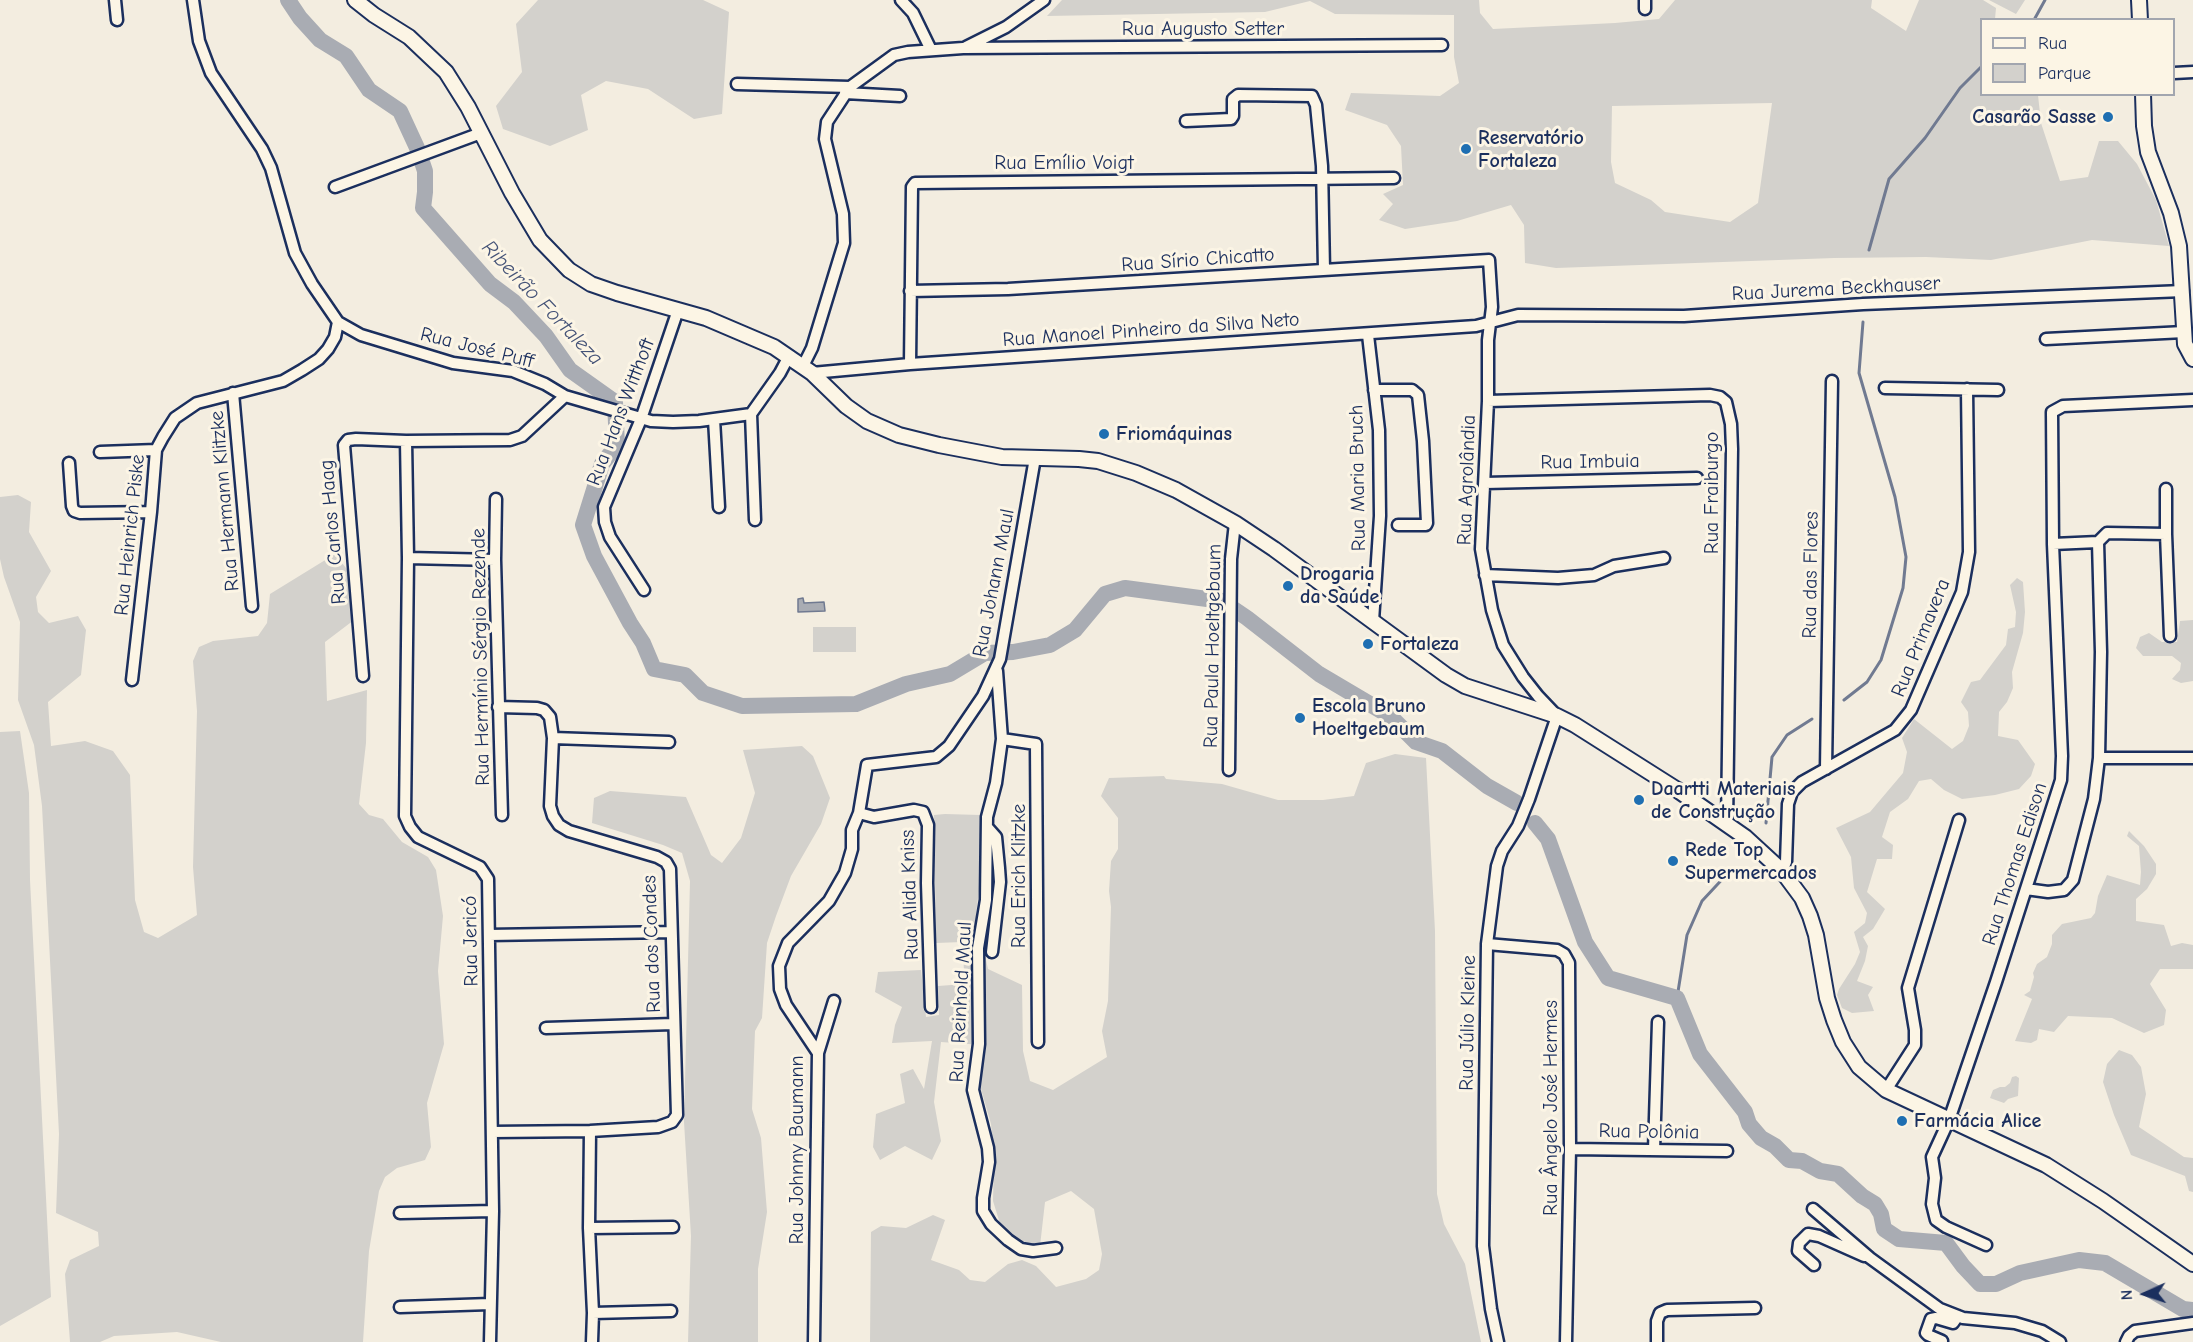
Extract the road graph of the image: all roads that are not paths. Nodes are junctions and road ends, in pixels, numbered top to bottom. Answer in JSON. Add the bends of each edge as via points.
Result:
{"nodes":[{"id":1,"x":115,"y":0,"type":"edge"},
{"id":2,"x":194,"y":0,"type":"edge"},
{"id":3,"x":355,"y":0,"type":"edge"},
{"id":4,"x":1044,"y":0,"type":"edge"},
{"id":5,"x":2139,"y":0,"type":"edge"},
{"id":6,"x":908,"y":2,"type":"edge"},
{"id":7,"x":2140,"y":18,"type":"edge"},
{"id":8,"x":117,"y":20,"type":"dead end"},
{"id":9,"x":1442,"y":45,"type":"dead end"},
{"id":10,"x":963,"y":48,"type":"junction"},
{"id":11,"x":931,"y":50,"type":"junction"},
{"id":12,"x":2193,"y":72,"type":"edge"},
{"id":13,"x":2175,"y":73,"type":"edge"},
{"id":14,"x":737,"y":84,"type":"dead end"},
{"id":15,"x":848,"y":90,"type":"junction"},
{"id":16,"x":900,"y":96,"type":"dead end"},
{"id":17,"x":2143,"y":96,"type":"edge"},
{"id":18,"x":1186,"y":121,"type":"dead end"},
{"id":19,"x":481,"y":133,"type":"junction"},
{"id":20,"x":1322,"y":177,"type":"junction"},
{"id":21,"x":1394,"y":178,"type":"dead end"},
{"id":22,"x":335,"y":187,"type":"dead end"},
{"id":23,"x":1489,"y":260,"type":"joint"},
{"id":24,"x":1324,"y":270,"type":"junction"},
{"id":25,"x":910,"y":291,"type":"junction"},
{"id":26,"x":2183,"y":291,"type":"junction"},
{"id":27,"x":678,"y":310,"type":"junction"},
{"id":28,"x":1492,"y":321,"type":"junction"},
{"id":29,"x":338,"y":322,"type":"junction"},
{"id":30,"x":2184,"y":332,"type":"junction"},
{"id":31,"x":1368,"y":335,"type":"junction"},
{"id":32,"x":2046,"y":339,"type":"dead end"},
{"id":33,"x":789,"y":356,"type":"junction"},
{"id":34,"x":2193,"y":359,"type":"edge"},
{"id":35,"x":910,"y":364,"type":"junction"},
{"id":36,"x":807,"y":369,"type":"junction"},
{"id":37,"x":1832,"y":381,"type":"dead end"},
{"id":38,"x":1885,"y":388,"type":"dead end"},
{"id":39,"x":1967,"y":389,"type":"junction"},
{"id":40,"x":1374,"y":390,"type":"junction"},
{"id":41,"x":1998,"y":390,"type":"dead end"},
{"id":42,"x":233,"y":393,"type":"junction"},
{"id":43,"x":565,"y":396,"type":"junction"},
{"id":44,"x":2193,"y":400,"type":"edge"},
{"id":45,"x":1488,"y":401,"type":"junction"},
{"id":46,"x":751,"y":414,"type":"junction"},
{"id":47,"x":636,"y":417,"type":"junction"},
{"id":48,"x":714,"y":419,"type":"junction"},
{"id":49,"x":406,"y":441,"type":"junction"},
{"id":50,"x":156,"y":450,"type":"junction"},
{"id":51,"x":100,"y":452,"type":"dead end"},
{"id":52,"x":1035,"y":458,"type":"junction"},
{"id":53,"x":69,"y":463,"type":"dead end"},
{"id":54,"x":1697,"y":478,"type":"dead end"},
{"id":55,"x":1485,"y":483,"type":"junction"},
{"id":56,"x":2166,"y":489,"type":"dead end"},
{"id":57,"x":496,"y":499,"type":"dead end"},
{"id":58,"x":719,"y":507,"type":"dead end"},
{"id":59,"x":151,"y":512,"type":"junction"},
{"id":60,"x":755,"y":520,"type":"dead end"},
{"id":61,"x":1235,"y":523,"type":"junction"},
{"id":62,"x":1398,"y":525,"type":"dead end"},
{"id":63,"x":2166,"y":534,"type":"junction"},
{"id":64,"x":2098,"y":542,"type":"junction"},
{"id":65,"x":2053,"y":544,"type":"junction"},
{"id":66,"x":408,"y":558,"type":"junction"},
{"id":67,"x":1664,"y":558,"type":"dead end"},
{"id":68,"x":495,"y":560,"type":"junction"},
{"id":69,"x":1485,"y":575,"type":"junction"},
{"id":70,"x":644,"y":590,"type":"dead end"},
{"id":71,"x":252,"y":606,"type":"dead end"},
{"id":72,"x":1373,"y":621,"type":"junction"},
{"id":73,"x":2170,"y":636,"type":"dead end"},
{"id":74,"x":998,"y":664,"type":"junction"},
{"id":75,"x":363,"y":676,"type":"dead end"},
{"id":76,"x":132,"y":680,"type":"dead end"},
{"id":77,"x":498,"y":707,"type":"junction"},
{"id":78,"x":1557,"y":716,"type":"junction"},
{"id":79,"x":553,"y":738,"type":"junction"},
{"id":80,"x":1002,"y":739,"type":"junction"},
{"id":81,"x":669,"y":742,"type":"dead end"},
{"id":82,"x":2099,"y":758,"type":"junction"},
{"id":83,"x":2193,"y":758,"type":"edge"},
{"id":84,"x":1826,"y":769,"type":"junction"},
{"id":85,"x":1229,"y":770,"type":"dead end"},
{"id":86,"x":859,"y":813,"type":"junction"},
{"id":87,"x":502,"y":814,"type":"dead end"},
{"id":88,"x":1959,"y":820,"type":"dead end"},
{"id":89,"x":1727,"y":825,"type":"junction"},
{"id":90,"x":988,"y":828,"type":"junction"},
{"id":91,"x":1782,"y":871,"type":"junction"},
{"id":92,"x":2026,"y":889,"type":"junction"},
{"id":93,"x":671,"y":932,"type":"junction"},
{"id":94,"x":489,"y":935,"type":"junction"},
{"id":95,"x":1487,"y":944,"type":"junction"},
{"id":96,"x":992,"y":952,"type":"dead end"},
{"id":97,"x":834,"y":1001,"type":"dead end"},
{"id":98,"x":931,"y":1007,"type":"dead end"},
{"id":99,"x":1658,"y":1022,"type":"dead end"},
{"id":100,"x":673,"y":1024,"type":"junction"},
{"id":101,"x":546,"y":1028,"type":"dead end"},
{"id":102,"x":1038,"y":1042,"type":"dead end"},
{"id":103,"x":818,"y":1053,"type":"junction"},
{"id":104,"x":1886,"y":1090,"type":"junction"},
{"id":105,"x":1949,"y":1120,"type":"junction"},
{"id":106,"x":590,"y":1131,"type":"junction"},
{"id":107,"x":492,"y":1132,"type":"junction"},
{"id":108,"x":1570,"y":1149,"type":"junction"},
{"id":109,"x":1654,"y":1150,"type":"junction"},
{"id":110,"x":1727,"y":1151,"type":"dead end"},
{"id":111,"x":1813,"y":1209,"type":"dead end"},
{"id":112,"x":493,"y":1211,"type":"junction"},
{"id":113,"x":400,"y":1213,"type":"dead end"},
{"id":114,"x":673,"y":1227,"type":"dead end"},
{"id":115,"x":589,"y":1228,"type":"junction"},
{"id":116,"x":1986,"y":1245,"type":"dead end"},
{"id":117,"x":1056,"y":1248,"type":"dead end"},
{"id":118,"x":1870,"y":1258,"type":"junction"},
{"id":119,"x":2193,"y":1264,"type":"edge"},
{"id":120,"x":1814,"y":1265,"type":"dead end"},
{"id":121,"x":490,"y":1304,"type":"junction"},
{"id":122,"x":400,"y":1307,"type":"dead end"},
{"id":123,"x":1755,"y":1308,"type":"dead end"},
{"id":124,"x":671,"y":1311,"type":"dead end"},
{"id":125,"x":593,"y":1313,"type":"junction"},
{"id":126,"x":1958,"y":1316,"type":"junction"},
{"id":127,"x":2193,"y":1323,"type":"edge"},
{"id":128,"x":1942,"y":1341,"type":"edge"},
{"id":129,"x":490,"y":1342,"type":"edge"},
{"id":130,"x":592,"y":1342,"type":"edge"},
{"id":131,"x":814,"y":1342,"type":"edge"},
{"id":132,"x":1498,"y":1342,"type":"edge"},
{"id":133,"x":1566,"y":1342,"type":"edge"},
{"id":134,"x":1657,"y":1342,"type":"edge"},
{"id":135,"x":2060,"y":1342,"type":"edge"},
{"id":136,"x":2126,"y":1342,"type":"edge"}],
"edges":[{"from":1,"to":8,"type":"street"},
{"from":2,"to":29,"type":"street","via":[[199,41],[211,73],[262,149],[295,253]]},
{"from":3,"to":19,"type":"main road","via":[[409,37],[440,65],[459,90]]},
{"from":4,"to":10,"type":"street","via":[[1006,27]]},
{"from":5,"to":7,"type":"main road"},
{"from":6,"to":11,"type":"street"},
{"from":9,"to":10,"type":"street","name":"Rua Augusto Setter"},
{"from":10,"to":11,"type":"street","name":"Rua Augusto Setter"},
{"from":11,"to":15,"type":"street","name":"Rua Augusto Setter","via":[[894,55]]},
{"from":12,"to":13,"type":"street"},
{"from":14,"to":15,"type":"street"},
{"from":15,"to":16,"type":"street"},
{"from":15,"to":36,"type":"street","via":[[827,122],[825,139],[843,214],[843,243]]},
{"from":17,"to":26,"type":"main road","via":[[2148,152],[2171,213]]},
{"from":18,"to":20,"type":"street","via":[[1231,118],[1233,99],[1238,95],[1312,96]]},
{"from":19,"to":22,"type":"street"},
{"from":19,"to":27,"type":"main road","via":[[540,240],[569,270],[591,284]]},
{"from":20,"to":21,"type":"street","name":"Rua Emílio Voigt"},
{"from":20,"to":24,"type":"street"},
{"from":20,"to":25,"type":"street","name":"Rua Emílio Voigt","via":[[915,183]]},
{"from":23,"to":24,"type":"street","name":"Rua Sírio Chicatto"},
{"from":23,"to":28,"type":"street","name":"Rua Agrolândia"},
{"from":24,"to":25,"type":"street","name":"Rua Sírio Chicatto"},
{"from":25,"to":35,"type":"street","name":"Rua Emílio Voigt"},
{"from":26,"to":28,"type":"street","name":"Rua Jurema Beckhauser","via":[[1875,303],[1684,316],[1518,315]]},
{"from":26,"to":30,"type":"main road"},
{"from":27,"to":33,"type":"main road","via":[[741,331]]},
{"from":27,"to":47,"type":"street","name":"Rua Hans Witthoft"},
{"from":28,"to":31,"type":"street","name":"Rua Manoel Pinheiro da Silva Neto","via":[[1476,326]]},
{"from":28,"to":45,"type":"street","name":"Rua Agrolândia","via":[[1488,340]]},
{"from":29,"to":42,"type":"street","name":"Rua Heinrich Piske","via":[[335,337],[319,359],[283,381]]},
{"from":29,"to":43,"type":"street","name":"Rua José Puff","via":[[362,335],[453,363],[513,371]]},
{"from":30,"to":32,"type":"street"},
{"from":30,"to":34,"type":"main road"},
{"from":31,"to":35,"type":"street","name":"Rua Manoel Pinheiro da Silva Neto"},
{"from":31,"to":40,"type":"street","name":"Rua Maria Bruch"},
{"from":33,"to":36,"type":"main road"},
{"from":33,"to":46,"type":"street"},
{"from":35,"to":36,"type":"street","name":"Rua Manoel Pinheiro da Silva Neto"},
{"from":36,"to":52,"type":"main road","via":[[846,406],[891,432],[971,452]]},
{"from":37,"to":84,"type":"street","name":"Rua das Flores"},
{"from":38,"to":39,"type":"street"},
{"from":39,"to":41,"type":"street"},
{"from":39,"to":84,"type":"street","name":"Rua Primavera","via":[[1968,552],[1962,592],[1911,710],[1895,730]]},
{"from":40,"to":62,"type":"street","via":[[1412,390],[1418,395],[1427,523]]},
{"from":40,"to":72,"type":"street","name":"Rua Maria Bruch","via":[[1379,430],[1380,516]]},
{"from":42,"to":50,"type":"street","name":"Rua Heinrich Piske","via":[[197,403],[175,418]]},
{"from":42,"to":71,"type":"street","name":"Rua Hermann Klitzke"},
{"from":43,"to":47,"type":"street","name":"Rua José Puff"},
{"from":43,"to":49,"type":"street","name":"Rua Carlos Haag","via":[[522,436],[510,440]]},
{"from":44,"to":65,"type":"street","name":"Rua Thomas Edison","via":[[2063,406],[2052,412]]},
{"from":45,"to":55,"type":"street","name":"Rua Agrolândia"},
{"from":45,"to":89,"type":"street","name":"Rua Fraiburgo","via":[[1710,395],[1726,402],[1732,450]]},
{"from":46,"to":48,"type":"street","name":"Rua José Puff"},
{"from":46,"to":60,"type":"street"},
{"from":47,"to":48,"type":"street","name":"Rua José Puff","via":[[673,422]]},
{"from":47,"to":70,"type":"street","name":"Rua Hans Witthoft","via":[[604,507],[610,537]]},
{"from":48,"to":58,"type":"street"},
{"from":49,"to":66,"type":"street","name":"Rua Jericó"},
{"from":49,"to":75,"type":"street","name":"Rua Carlos Haag","via":[[356,439],[344,445]]},
{"from":50,"to":51,"type":"street"},
{"from":50,"to":59,"type":"street","name":"Rua Heinrich Piske"},
{"from":52,"to":61,"type":"main road","via":[[1079,459],[1117,466],[1176,490]]},
{"from":52,"to":74,"type":"street","name":"Rua Johann Maul"},
{"from":53,"to":59,"type":"street","via":[[75,511]]},
{"from":54,"to":55,"type":"street","name":"Rua Imbuia"},
{"from":55,"to":69,"type":"street","name":"Rua Agrolândia","via":[[1481,549]]},
{"from":56,"to":63,"type":"street"},
{"from":57,"to":68,"type":"street","name":"Rua Hermínio Sérgio Rezende"},
{"from":59,"to":76,"type":"street","name":"Rua Heinrich Piske"},
{"from":61,"to":72,"type":"main road"},
{"from":61,"to":85,"type":"street","name":"Rua Paula Hoeltgebaum","via":[[1230,595]]},
{"from":63,"to":64,"type":"street","via":[[2107,533]]},
{"from":63,"to":73,"type":"street"},
{"from":64,"to":65,"type":"street"},
{"from":64,"to":82,"type":"street"},
{"from":65,"to":92,"type":"street","name":"Rua Thomas Edison","via":[[2061,780]]},
{"from":66,"to":68,"type":"street"},
{"from":66,"to":94,"type":"street","name":"Rua Jericó","via":[[405,816],[418,837],[484,872],[488,879]]},
{"from":67,"to":69,"type":"street","via":[[1614,566],[1594,575]]},
{"from":68,"to":77,"type":"street","name":"Rua Hermínio Sérgio Rezende"},
{"from":69,"to":78,"type":"street","name":"Rua Agrolândia","via":[[1503,645],[1538,696]]},
{"from":72,"to":78,"type":"main road","via":[[1465,686]]},
{"from":74,"to":80,"type":"street","name":"Rua Reinhold Maul"},
{"from":74,"to":86,"type":"street","name":"Rua Johann Maul","via":[[983,696],[943,752],[920,761],[867,765]]},
{"from":77,"to":79,"type":"street","name":"Rua dos Condes","via":[[544,710],[550,717]]},
{"from":77,"to":87,"type":"street","name":"Rua Hermínio Sérgio Rezende"},
{"from":78,"to":89,"type":"main road"},
{"from":78,"to":95,"type":"street","name":"Rua Júlio Kleine","via":[[1529,799],[1497,866]]},
{"from":79,"to":81,"type":"street"},
{"from":79,"to":93,"type":"street","name":"Rua dos Condes","via":[[553,816],[569,831],[666,862],[670,868]]},
{"from":80,"to":90,"type":"street","name":"Rua Reinhold Maul"},
{"from":80,"to":102,"type":"street","name":"Rua Erich Klitzke","via":[[1036,744]]},
{"from":82,"to":83,"type":"street"},
{"from":82,"to":92,"type":"street","via":[[2094,799],[2073,880],[2064,890]]},
{"from":84,"to":91,"type":"street","name":"Rua Primavera","via":[[1792,792]]},
{"from":86,"to":98,"type":"street","name":"Rua Alida Kniss","via":[[874,817],[914,810],[923,812],[928,825]]},
{"from":86,"to":103,"type":"street","name":"Rua Johnny Baumann","via":[[845,873],[829,900],[788,943],[779,966],[780,989],[786,1005]]},
{"from":88,"to":104,"type":"street","via":[[1908,988],[1914,1045]]},
{"from":89,"to":91,"type":"main road"},
{"from":90,"to":96,"type":"street","via":[[996,837],[1000,882]]},
{"from":90,"to":117,"type":"street","name":"Rua Reinhold Maul","via":[[987,900],[978,948],[979,1044],[973,1090],[988,1148],[983,1211],[990,1224],[1021,1249]]},
{"from":91,"to":104,"type":"main road","via":[[1810,916],[1827,998],[1843,1042],[1859,1067]]},
{"from":92,"to":105,"type":"street","name":"Rua Thomas Edison"},
{"from":93,"to":94,"type":"street"},
{"from":93,"to":100,"type":"street","name":"Rua dos Condes"},
{"from":94,"to":107,"type":"street","name":"Rua Jericó"},
{"from":95,"to":108,"type":"street","name":"Rua Ângelo José Hermes","via":[[1557,950],[1569,963]]},
{"from":95,"to":132,"type":"street","name":"Rua Júlio Kleine","via":[[1483,1246]]},
{"from":97,"to":103,"type":"street"},
{"from":99,"to":109,"type":"street"},
{"from":100,"to":101,"type":"street"},
{"from":100,"to":106,"type":"street","name":"Rua dos Condes","via":[[677,1115],[672,1122],[658,1127]]},
{"from":103,"to":131,"type":"street","name":"Rua Johnny Baumann"},
{"from":104,"to":105,"type":"main road"},
{"from":105,"to":116,"type":"street","name":"Rua Thomas Edison","via":[[1932,1157],[1933,1212],[1946,1227]]},
{"from":105,"to":119,"type":"main road","via":[[2046,1165]]},
{"from":106,"to":107,"type":"street","name":"Rua dos Condes"},
{"from":106,"to":115,"type":"street"},
{"from":107,"to":112,"type":"street","name":"Rua Jericó"},
{"from":108,"to":109,"type":"street","name":"Rua Polônia"},
{"from":108,"to":133,"type":"street","name":"Rua Ângelo José Hermes"},
{"from":109,"to":110,"type":"street","name":"Rua Polônia"},
{"from":111,"to":118,"type":"street"},
{"from":112,"to":113,"type":"street"},
{"from":112,"to":121,"type":"street","name":"Rua Jericó"},
{"from":114,"to":115,"type":"street"},
{"from":115,"to":125,"type":"street"},
{"from":118,"to":120,"type":"street","via":[[1808,1234],[1799,1243],[1798,1251]]},
{"from":118,"to":126,"type":"street","via":[[1940,1309]]},
{"from":121,"to":122,"type":"street"},
{"from":121,"to":129,"type":"street","name":"Rua Jericó"},
{"from":123,"to":134,"type":"street","via":[[1667,1310],[1660,1313],[1657,1321]]},
{"from":124,"to":125,"type":"street"},
{"from":125,"to":130,"type":"street"},
{"from":126,"to":128,"type":"street","via":[[1953,1323],[1931,1319],[1926,1333]]},
{"from":126,"to":135,"type":"street","via":[[2015,1323],[2042,1331]]},
{"from":127,"to":136,"type":"street","via":[[2135,1331]]}]}
